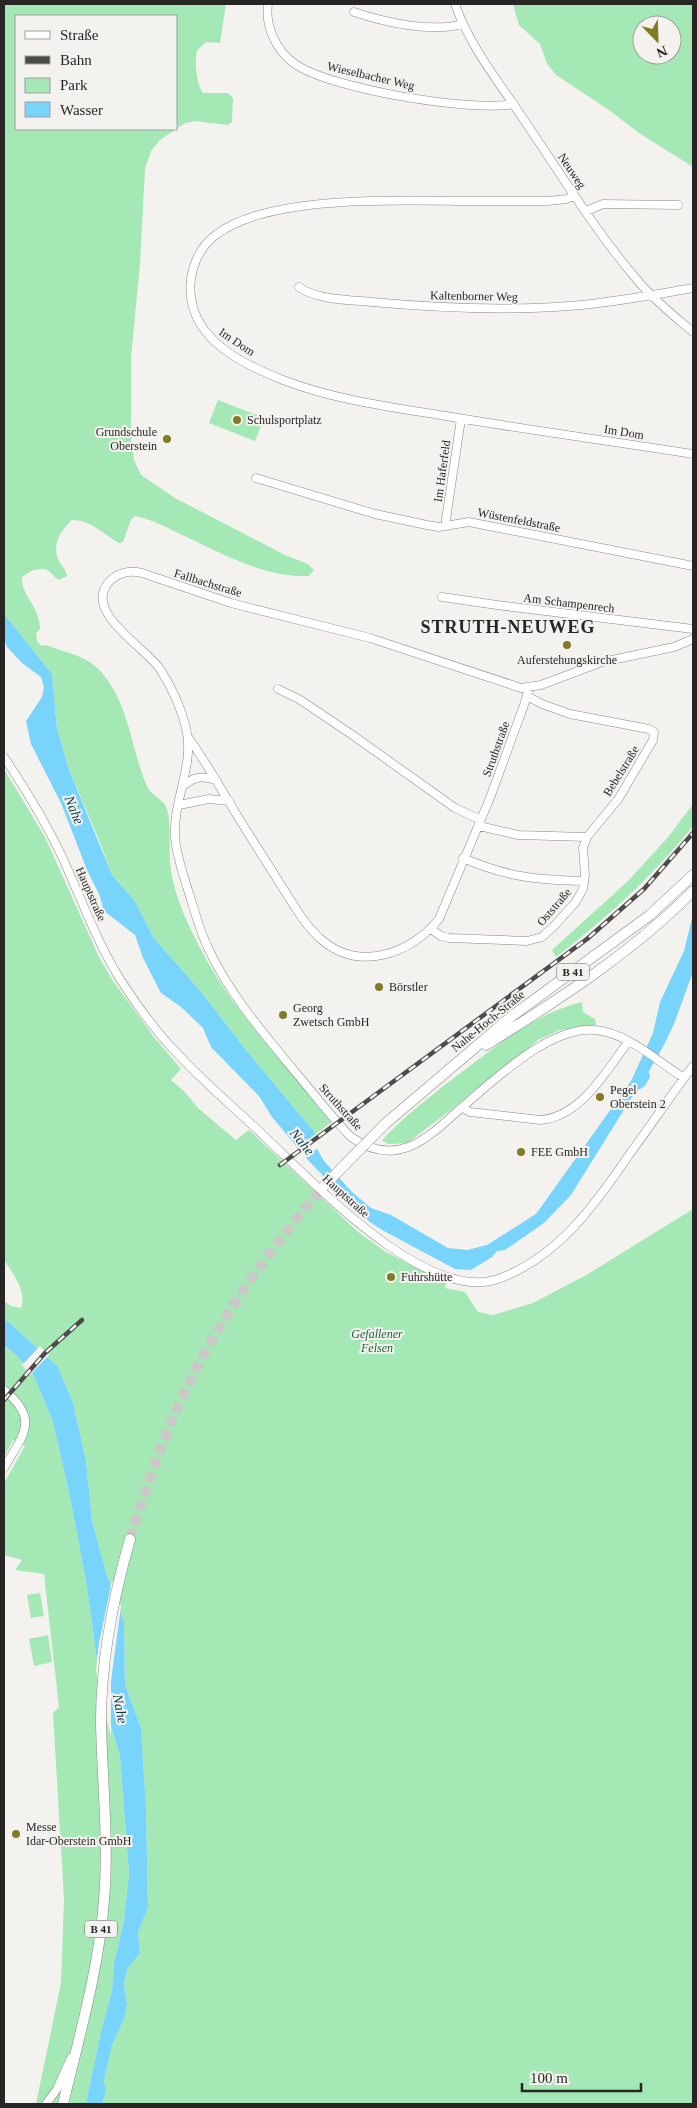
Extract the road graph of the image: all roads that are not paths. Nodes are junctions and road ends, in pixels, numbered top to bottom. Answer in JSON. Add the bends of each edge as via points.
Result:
{"nodes":[{"id":1,"x":268,"y":4,"type":"edge"},
{"id":2,"x":455,"y":4,"type":"edge"},
{"id":3,"x":354,"y":12,"type":"dead end"},
{"id":4,"x":462,"y":24,"type":"junction"},
{"id":5,"x":514,"y":104,"type":"junction"},
{"id":6,"x":575,"y":196,"type":"junction"},
{"id":7,"x":678,"y":205,"type":"dead end"},
{"id":8,"x":586,"y":212,"type":"junction"},
{"id":9,"x":299,"y":287,"type":"dead end"},
{"id":10,"x":693,"y":288,"type":"edge"},
{"id":11,"x":651,"y":296,"type":"junction"},
{"id":12,"x":693,"y":332,"type":"edge"},
{"id":13,"x":461,"y":419,"type":"junction"},
{"id":14,"x":693,"y":454,"type":"edge"},
{"id":15,"x":256,"y":478,"type":"dead end"},
{"id":16,"x":445,"y":526,"type":"junction"},
{"id":17,"x":693,"y":566,"type":"edge"},
{"id":18,"x":442,"y":597,"type":"dead end"},
{"id":19,"x":693,"y":629,"type":"edge"},
{"id":20,"x":693,"y":639,"type":"edge"},
{"id":21,"x":278,"y":689,"type":"dead end"},
{"id":22,"x":528,"y":692,"type":"junction"},
{"id":23,"x":188,"y":738,"type":"junction"},
{"id":24,"x":4,"y":757,"type":"edge"},
{"id":25,"x":216,"y":780,"type":"junction"},
{"id":26,"x":182,"y":787,"type":"junction"},
{"id":27,"x":228,"y":802,"type":"junction"},
{"id":28,"x":179,"y":805,"type":"junction"},
{"id":29,"x":480,"y":823,"type":"junction"},
{"id":30,"x":587,"y":838,"type":"junction"},
{"id":31,"x":463,"y":858,"type":"junction"},
{"id":32,"x":693,"y":875,"type":"edge"},
{"id":33,"x":584,"y":882,"type":"junction"},
{"id":34,"x":693,"y":891,"type":"edge"},
{"id":35,"x":431,"y":928,"type":"junction"},
{"id":36,"x":631,"y":1043,"type":"junction"},
{"id":37,"x":456,"y":1063,"type":"junction"},
{"id":38,"x":693,"y":1066,"type":"edge"},
{"id":39,"x":684,"y":1078,"type":"junction"},
{"id":40,"x":463,"y":1108,"type":"junction"},
{"id":41,"x":323,"y":1187,"type":"tunnel mouth"},
{"id":42,"x":4,"y":1390,"type":"edge"},
{"id":43,"x":4,"y":1468,"type":"edge"},
{"id":44,"x":130,"y":1539,"type":"tunnel mouth"},
{"id":45,"x":79,"y":2038,"type":"junction"},
{"id":46,"x":46,"y":2104,"type":"edge"},
{"id":47,"x":63,"y":2104,"type":"edge"}],
"edges":[{"from":1,"to":5,"type":"street","name":"Wieselbacher Weg","via":[[268,20],[274,40],[286,57],[305,70],[347,83],[424,99],[489,107]]},
{"from":2,"to":4,"type":"street","name":"Neuweg"},
{"from":3,"to":4,"type":"street","via":[[428,27]]},
{"from":4,"to":5,"type":"street","name":"Neuweg","via":[[482,60]]},
{"from":5,"to":6,"type":"street","name":"Neuweg"},
{"from":6,"to":8,"type":"street","name":"Neuweg"},
{"from":6,"to":13,"type":"street","name":"Im Dom","via":[[557,201],[408,200],[296,207],[257,215],[228,226],[208,241],[200,252],[192,274],[192,304],[207,334],[226,351],[282,380],[326,393]]},
{"from":7,"to":8,"type":"street","via":[[613,203]]},
{"from":8,"to":11,"type":"street","name":"Neuweg"},
{"from":9,"to":11,"type":"street","name":"Kaltenborner Weg","via":[[312,294],[348,300],[455,308],[568,306]]},
{"from":10,"to":11,"type":"street","name":"Kaltenborner Weg"},
{"from":11,"to":12,"type":"street","name":"Neuweg"},
{"from":13,"to":14,"type":"street","name":"Im Dom"},
{"from":13,"to":16,"type":"street","name":"Im Haferfeld"},
{"from":15,"to":16,"type":"street","name":"Wüstenfeldstraße","via":[[375,514]]},
{"from":16,"to":17,"type":"street","name":"Wüstenfeldstraße","via":[[469,522]]},
{"from":18,"to":19,"type":"street","name":"Am Schampenrech"},
{"from":20,"to":22,"type":"street","via":[[674,647],[602,662]]},
{"from":21,"to":29,"type":"street","via":[[298,699]]},
{"from":22,"to":23,"type":"street","name":"Fallbachstraße","via":[[370,638],[231,603],[142,573],[134,571],[117,575],[105,586],[106,612],[159,668],[183,718]]},
{"from":22,"to":29,"type":"street","name":"Struthstraße"},
{"from":22,"to":30,"type":"street","name":"Bebelstraße","via":[[542,704],[570,714],[643,726],[654,732],[653,740],[629,782]]},
{"from":23,"to":25,"type":"street","name":"Struthstraße"},
{"from":23,"to":26,"type":"street","name":"Fallbachstraße"},
{"from":24,"to":39,"type":"street","name":"Hauptstraße","via":[[51,836],[109,960],[168,1044],[349,1216],[392,1248],[433,1270],[463,1282],[483,1283],[519,1269],[554,1245],[593,1206]]},
{"from":25,"to":26,"type":"street","via":[[196,778]]},
{"from":25,"to":27,"type":"street","name":"Struthstraße"},
{"from":26,"to":28,"type":"street","name":"Struthstraße"},
{"from":27,"to":28,"type":"street","via":[[209,799]]},
{"from":27,"to":35,"type":"street","name":"Struthstraße","via":[[302,916],[331,947],[350,956],[374,957],[402,948]]},
{"from":28,"to":40,"type":"street","name":"Struthstraße","via":[[175,836],[177,851],[200,930],[212,956],[248,1014],[344,1130],[371,1148],[399,1150],[427,1138]]},
{"from":29,"to":30,"type":"street","via":[[518,835]]},
{"from":29,"to":31,"type":"street","name":"Struthstraße"},
{"from":30,"to":33,"type":"street","name":"Oststraße","via":[[583,848]]},
{"from":31,"to":33,"type":"street","via":[[496,872],[526,879]]},
{"from":31,"to":35,"type":"street","name":"Struthstraße","via":[[444,908]]},
{"from":32,"to":37,"type":"main road","name":"Nahe-Hoch-Straße","number":"B 41","via":[[650,915],[512,1016]]},
{"from":33,"to":35,"type":"street","name":"Oststraße","via":[[580,896],[564,916],[535,940],[449,938]]},
{"from":34,"to":37,"type":"main road","name":"Nahe-Hoch-Straße","number":"B 41","via":[[654,927],[598,970]]},
{"from":36,"to":39,"type":"street","name":"Struthstraße"},
{"from":36,"to":40,"type":"street","name":"Struthstraße","via":[[616,1035],[593,1030],[557,1037],[533,1050]]},
{"from":36,"to":40,"type":"street","via":[[593,1089],[549,1120],[470,1112]]},
{"from":37,"to":41,"type":"main road","number":"B 41","bridge":true,"via":[[385,1124]]},
{"from":38,"to":39,"type":"street","name":"Hauptstraße"},
{"from":42,"to":43,"type":"street","via":[[20,1408],[26,1428]]},
{"from":44,"to":45,"type":"main road","number":"B 41","via":[[111,1616],[104,1673],[104,1899],[100,1939]]},
{"from":45,"to":46,"type":"street","via":[[57,2089]]},
{"from":45,"to":47,"type":"main road","number":"B 41"}]}
